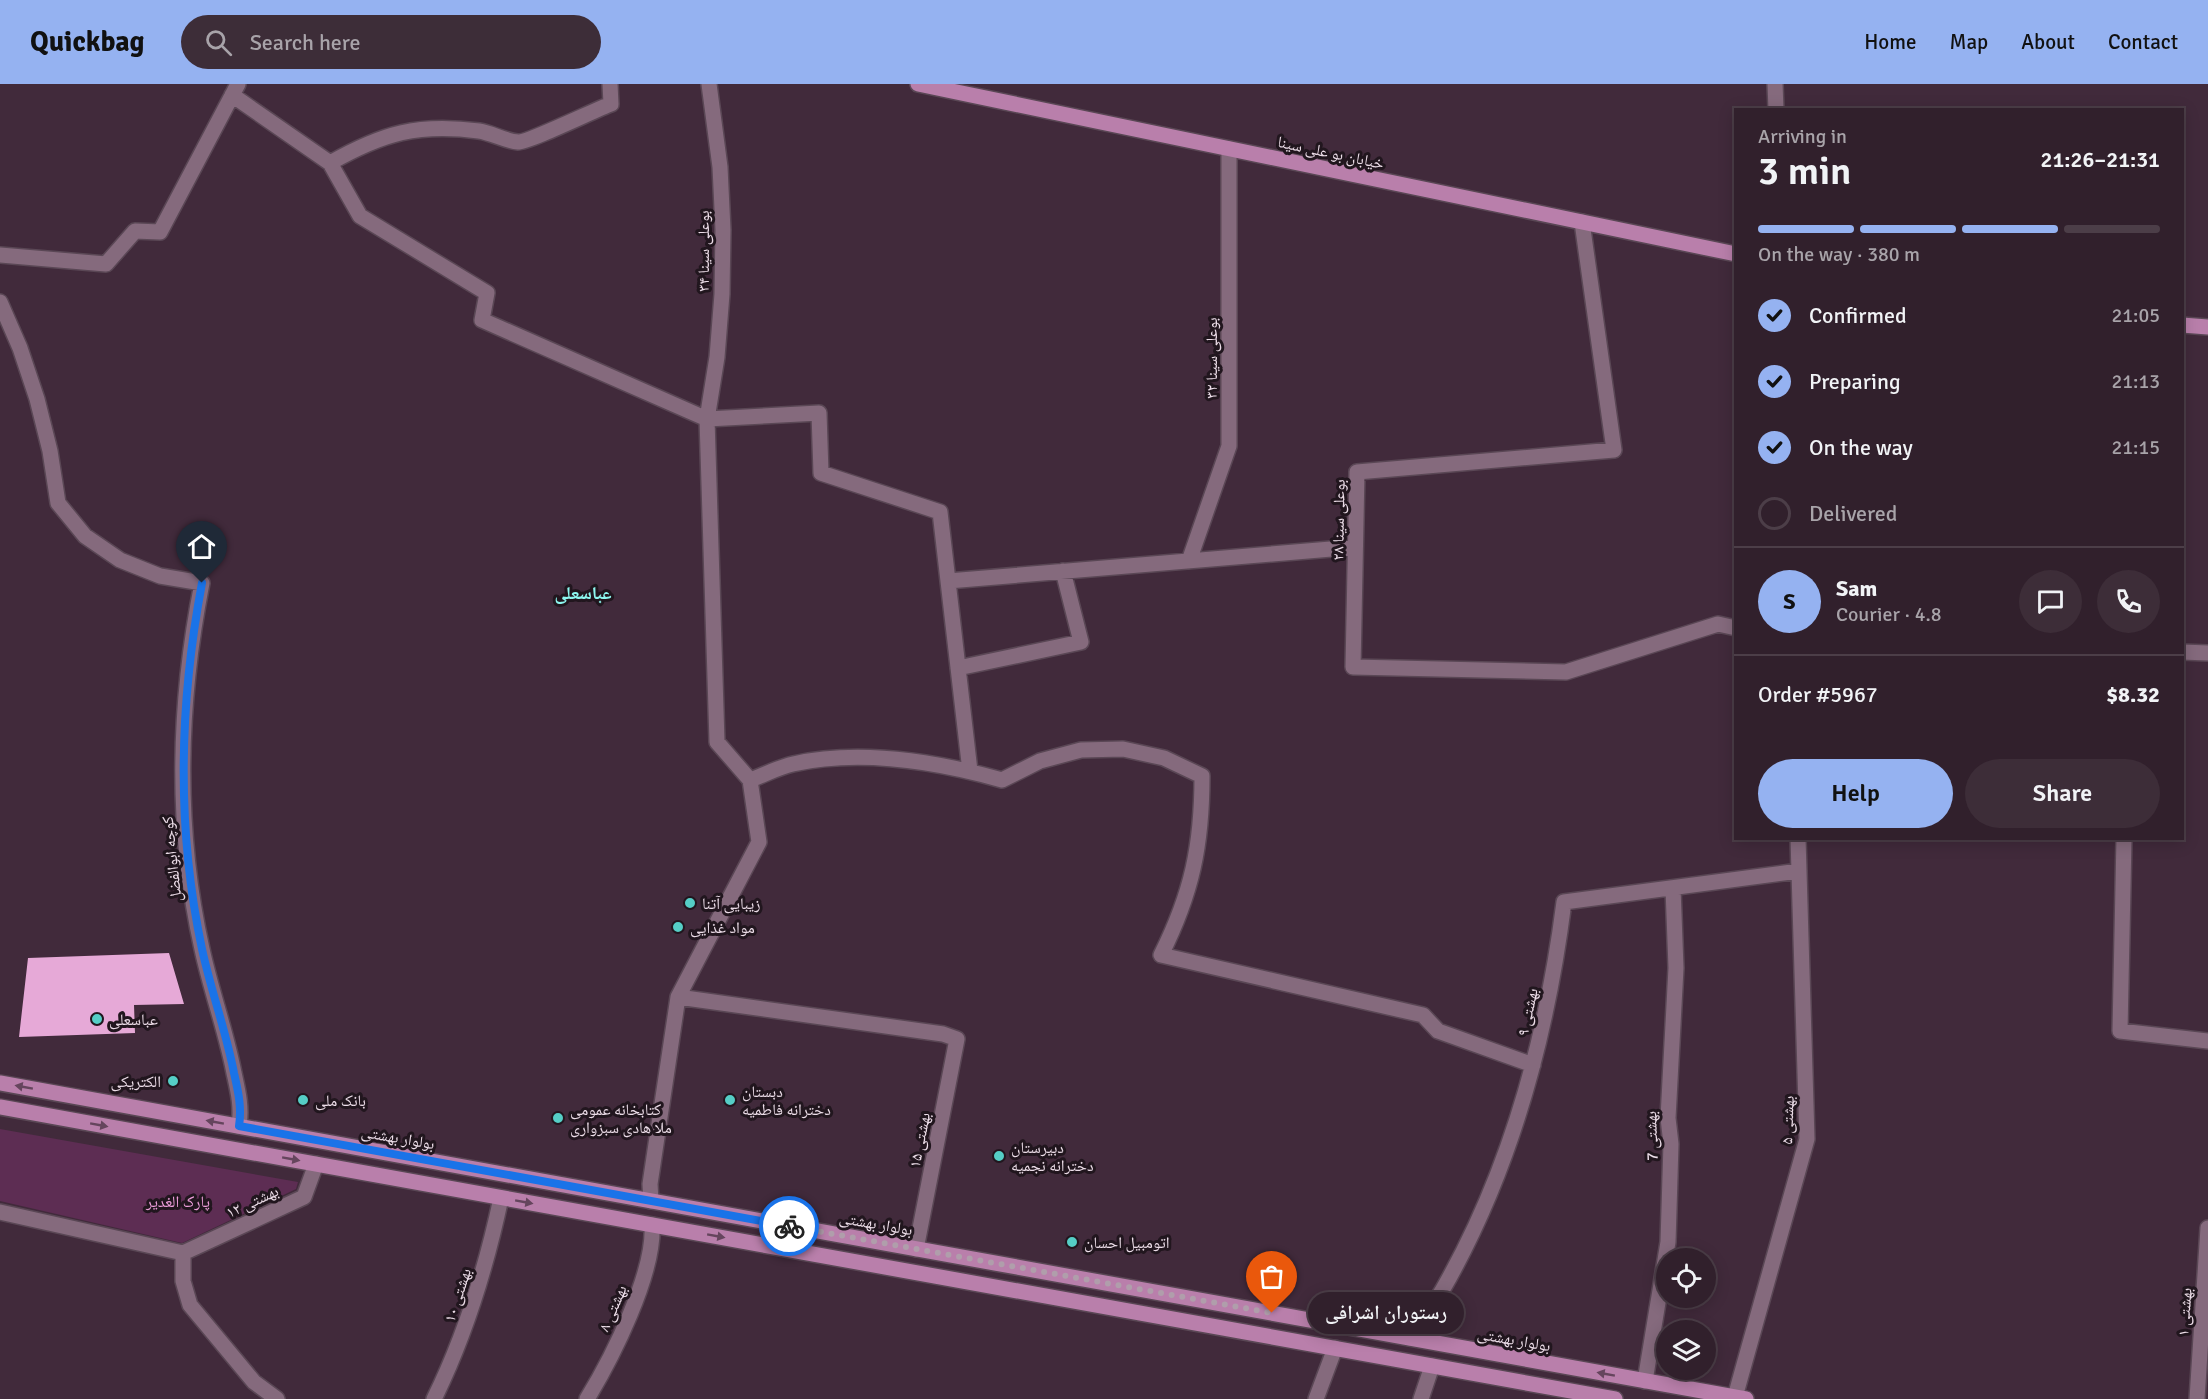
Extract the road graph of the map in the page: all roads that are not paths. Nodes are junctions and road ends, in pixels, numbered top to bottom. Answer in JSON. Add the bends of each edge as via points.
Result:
{"nodes":[{"id":1,"x":610,"y":84,"type":"edge"},
{"id":2,"x":709,"y":84,"type":"edge"},
{"id":3,"x":918,"y":84,"type":"edge"},
{"id":4,"x":1775,"y":84,"type":"edge"},
{"id":5,"x":235,"y":90,"type":"edge"},
{"id":6,"x":1776,"y":108,"type":"edge"},
{"id":7,"x":1229,"y":149,"type":"junction"},
{"id":8,"x":330,"y":163,"type":"junction"},
{"id":9,"x":1582,"y":222,"type":"junction"},
{"id":10,"x":1734,"y":254,"type":"edge"},
{"id":11,"x":0,"y":255,"type":"edge"},
{"id":12,"x":0,"y":302,"type":"edge"},
{"id":13,"x":2184,"y":325,"type":"edge"},
{"id":14,"x":2208,"y":327,"type":"edge"},
{"id":15,"x":707,"y":418,"type":"junction"},
{"id":16,"x":1355,"y":547,"type":"junction"},
{"id":17,"x":1189,"y":561,"type":"junction"},
{"id":18,"x":1063,"y":572,"type":"junction"},
{"id":19,"x":948,"y":581,"type":"junction"},
{"id":20,"x":1734,"y":628,"type":"edge"},
{"id":21,"x":2184,"y":652,"type":"edge"},
{"id":22,"x":2208,"y":653,"type":"edge"},
{"id":23,"x":958,"y":668,"type":"junction"},
{"id":24,"x":970,"y":771,"type":"junction"},
{"id":25,"x":750,"y":780,"type":"junction"},
{"id":26,"x":1798,"y":840,"type":"edge"},
{"id":27,"x":2124,"y":840,"type":"edge"},
{"id":28,"x":1799,"y":871,"type":"junction"},
{"id":29,"x":1673,"y":888,"type":"junction"},
{"id":30,"x":678,"y":997,"type":"junction"},
{"id":31,"x":2208,"y":1041,"type":"edge"},
{"id":32,"x":1533,"y":1065,"type":"junction"},
{"id":33,"x":0,"y":1083,"type":"edge"},
{"id":34,"x":0,"y":1107,"type":"edge"},
{"id":35,"x":239,"y":1126,"type":"junction"},
{"id":36,"x":316,"y":1164,"type":"junction"},
{"id":37,"x":501,"y":1198,"type":"junction"},
{"id":38,"x":651,"y":1201,"type":"junction"},
{"id":39,"x":0,"y":1212,"type":"edge"},
{"id":40,"x":652,"y":1225,"type":"junction"},
{"id":41,"x":2208,"y":1228,"type":"edge"},
{"id":42,"x":916,"y":1249,"type":"junction"},
{"id":43,"x":183,"y":1253,"type":"junction"},
{"id":44,"x":1410,"y":1338,"type":"junction"},
{"id":45,"x":1335,"y":1348,"type":"junction"},
{"id":46,"x":1432,"y":1366,"type":"junction"},
{"id":47,"x":1646,"y":1381,"type":"junction"},
{"id":48,"x":1741,"y":1398,"type":"edge"},
{"id":49,"x":277,"y":1399,"type":"edge"},
{"id":50,"x":434,"y":1399,"type":"edge"},
{"id":51,"x":587,"y":1399,"type":"edge"},
{"id":52,"x":1316,"y":1399,"type":"edge"},
{"id":53,"x":1421,"y":1399,"type":"edge"},
{"id":54,"x":1615,"y":1399,"type":"edge"},
{"id":55,"x":2197,"y":1399,"type":"edge"}],
"edges":[{"from":1,"to":8,"type":"street","via":[[611,104],[520,143],[482,131],[442,128],[403,132],[365,144]]},
{"from":2,"to":15,"type":"street","name":"بوعلی سینا ۳۴","via":[[720,167],[723,230],[717,357]]},
{"from":3,"to":7,"type":"main road","name":"خیابان بو علی سینا"},
{"from":4,"to":6,"type":"street"},
{"from":5,"to":8,"type":"street"},
{"from":5,"to":11,"type":"street","via":[[160,232],[135,231],[106,264]]},
{"from":7,"to":9,"type":"main road","name":"خیابان بو علی سینا"},
{"from":7,"to":17,"type":"street","name":"بوعلی سینا ۳۲","via":[[1229,446]]},
{"from":8,"to":15,"type":"street","via":[[360,216],[487,293],[483,320]]},
{"from":9,"to":10,"type":"main road","name":"خیابان بو علی سینا"},
{"from":9,"to":16,"type":"street","name":"بوعلی سینا ۲۸","via":[[1614,450],[1357,472]]},
{"from":12,"to":35,"type":"street","name":"کوچه ابوالفضل","via":[[38,399],[58,503],[86,536],[120,560],[160,576],[202,583],[183,733],[184,823],[202,949],[228,1041],[242,1110]]},
{"from":13,"to":14,"type":"main road"},
{"from":15,"to":19,"type":"street","via":[[819,413],[821,474],[940,512]]},
{"from":15,"to":25,"type":"street","name":"بوعلی سینا ۳۴","via":[[717,742]]},
{"from":16,"to":17,"type":"street"},
{"from":16,"to":20,"type":"street","name":"بوعلی سینا ۲۸","via":[[1353,667],[1566,672],[1718,624]]},
{"from":17,"to":18,"type":"street"},
{"from":18,"to":19,"type":"street"},
{"from":18,"to":23,"type":"street","via":[[1081,642]]},
{"from":19,"to":23,"type":"street"},
{"from":21,"to":22,"type":"street"},
{"from":23,"to":24,"type":"street"},
{"from":24,"to":25,"type":"street","via":[[882,759],[837,759],[793,764]]},
{"from":24,"to":32,"type":"street","via":[[1002,780],[1040,761],[1081,750],[1123,749],[1164,758],[1202,776],[1198,850],[1190,886],[1161,955],[1423,1015],[1438,1031]]},
{"from":25,"to":30,"type":"street","via":[[759,842]]},
{"from":26,"to":28,"type":"street","name":"بهشتی ۵"},
{"from":27,"to":31,"type":"street","via":[[2120,1031]]},
{"from":28,"to":29,"type":"street","name":"بهشتی ۹"},
{"from":28,"to":48,"type":"street","name":"بهشتی ۵","via":[[1807,1139]]},
{"from":29,"to":32,"type":"street","name":"بهشتی ۹","via":[[1564,902],[1557,958]]},
{"from":29,"to":47,"type":"street","name":"بهشتی 7","via":[[1676,968],[1668,1118],[1668,1242]]},
{"from":30,"to":38,"type":"street","via":[[650,1184]]},
{"from":30,"to":42,"type":"street","name":"بهشتی ۱۵","via":[[957,1039]]},
{"from":32,"to":44,"type":"street","name":"بهشتی ۹","via":[[1514,1129],[1482,1210],[1443,1289]]},
{"from":35,"to":33,"type":"main road","name":"بولوار بهشتی","one_way":true},
{"from":34,"to":36,"type":"main road","one_way":true},
{"from":35,"to":38,"type":"main road","name":"بولوار بهشتی"},
{"from":36,"to":37,"type":"main road"},
{"from":36,"to":43,"type":"street","name":"بهشتی ۱۲","via":[[304,1197]]},
{"from":37,"to":40,"type":"main road","one_way":true},
{"from":37,"to":50,"type":"street","name":"بهشتی ۱۰","via":[[472,1310]]},
{"from":38,"to":42,"type":"main road","name":"بولوار بهشتی"},
{"from":39,"to":43,"type":"street"},
{"from":40,"to":45,"type":"main road","one_way":true},
{"from":40,"to":51,"type":"street","name":"بهشتی ۸","via":[[653,1242],[644,1275],[622,1332]]},
{"from":41,"to":55,"type":"street","name":"بهشتی ۱"},
{"from":42,"to":44,"type":"main road","name":"بولوار بهشتی"},
{"from":43,"to":49,"type":"street","via":[[183,1281],[190,1305],[254,1382]]},
{"from":47,"to":44,"type":"main road","name":"بولوار بهشتی","one_way":true},
{"from":45,"to":46,"type":"main road"},
{"from":45,"to":52,"type":"street"},
{"from":46,"to":53,"type":"street"},
{"from":46,"to":54,"type":"main road"},
{"from":47,"to":48,"type":"main road","name":"بولوار بهشتی"}]}
